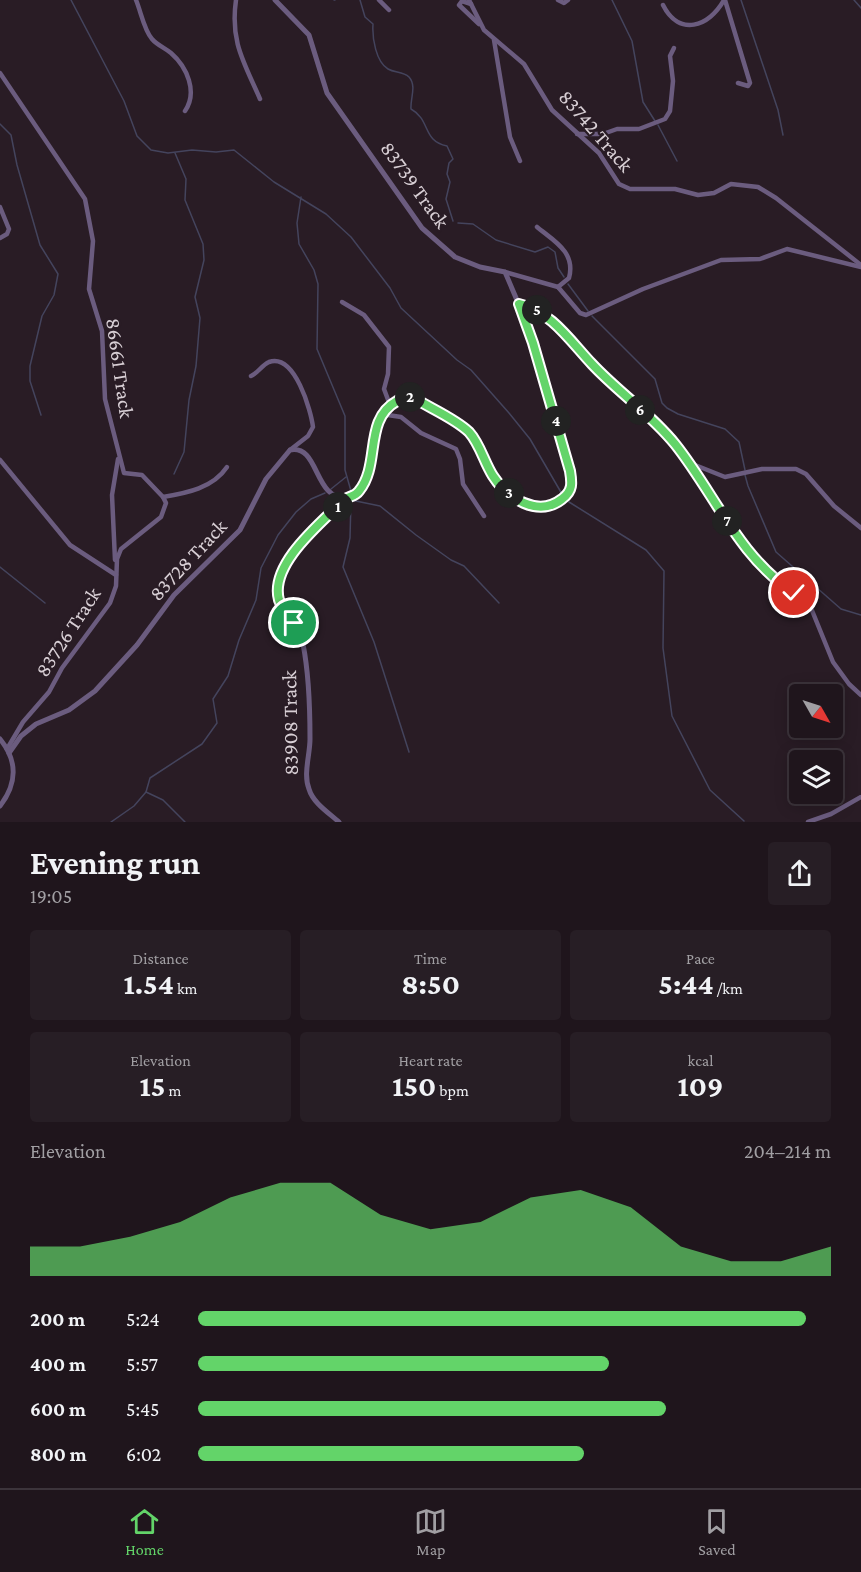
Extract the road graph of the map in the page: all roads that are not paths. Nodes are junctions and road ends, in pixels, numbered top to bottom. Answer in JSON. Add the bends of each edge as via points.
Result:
{"nodes":[{"id":1,"x":136,"y":0,"type":"edge"},
{"id":2,"x":236,"y":0,"type":"edge"},
{"id":3,"x":275,"y":0,"type":"edge"},
{"id":4,"x":379,"y":0,"type":"edge"},
{"id":5,"x":558,"y":0,"type":"edge"},
{"id":6,"x":568,"y":0,"type":"edge"},
{"id":7,"x":725,"y":0,"type":"edge"},
{"id":8,"x":470,"y":2,"type":"edge"},
{"id":9,"x":663,"y":5,"type":"dead end"},
{"id":10,"x":389,"y":10,"type":"dead end"},
{"id":11,"x":482,"y":26,"type":"junction"},
{"id":12,"x":494,"y":40,"type":"junction"},
{"id":13,"x":674,"y":48,"type":"dead end"},
{"id":14,"x":0,"y":73,"type":"edge"},
{"id":15,"x":738,"y":83,"type":"dead end"},
{"id":16,"x":260,"y":99,"type":"dead end"},
{"id":17,"x":185,"y":111,"type":"dead end"},
{"id":18,"x":577,"y":134,"type":"junction"},
{"id":19,"x":520,"y":161,"type":"dead end"},
{"id":20,"x":0,"y":207,"type":"edge"},
{"id":21,"x":537,"y":227,"type":"dead end"},
{"id":22,"x":0,"y":238,"type":"edge"},
{"id":23,"x":861,"y":266,"type":"edge"},
{"id":24,"x":506,"y":272,"type":"junction"},
{"id":25,"x":558,"y":287,"type":"junction"},
{"id":26,"x":342,"y":302,"type":"dead end"},
{"id":27,"x":519,"y":304,"type":"junction"},
{"id":28,"x":251,"y":376,"type":"dead end"},
{"id":29,"x":390,"y":405,"type":"junction"},
{"id":30,"x":381,"y":414,"type":"junction"},
{"id":31,"x":290,"y":450,"type":"junction"},
{"id":32,"x":118,"y":456,"type":"junction"},
{"id":33,"x":0,"y":460,"type":"edge"},
{"id":34,"x":688,"y":462,"type":"junction"},
{"id":35,"x":227,"y":467,"type":"dead end"},
{"id":36,"x":163,"y":496,"type":"junction"},
{"id":37,"x":346,"y":498,"type":"junction"},
{"id":38,"x":484,"y":516,"type":"dead end"},
{"id":39,"x":861,"y":528,"type":"edge"},
{"id":40,"x":116,"y":563,"type":"junction"},
{"id":41,"x":116,"y":575,"type":"junction"},
{"id":42,"x":861,"y":695,"type":"edge"},
{"id":43,"x":0,"y":739,"type":"edge"},
{"id":44,"x":8,"y":751,"type":"junction"},
{"id":45,"x":861,"y":797,"type":"edge"},
{"id":46,"x":0,"y":807,"type":"edge"},
{"id":47,"x":339,"y":822,"type":"edge"},
{"id":48,"x":808,"y":822,"type":"edge"}],
"edges":[{"from":1,"to":17,"type":"street","via":[[151,38],[185,69],[191,93]]},
{"from":2,"to":16,"type":"street","via":[[236,42],[242,64]]},
{"from":3,"to":24,"type":"street","name":"83739 Track","via":[[309,35],[327,93],[422,228],[455,257]]},
{"from":4,"to":10,"type":"street"},
{"from":5,"to":6,"type":"street"},
{"from":7,"to":9,"type":"street","via":[[703,23],[677,22]]},
{"from":7,"to":15,"type":"street","via":[[750,83]]},
{"from":8,"to":11,"type":"street","name":"83742 Track"},
{"from":8,"to":11,"type":"street","via":[[462,1],[459,5]]},
{"from":11,"to":12,"type":"street","name":"83742 Track"},
{"from":12,"to":18,"type":"street","name":"83742 Track","via":[[524,64],[552,110]]},
{"from":12,"to":19,"type":"street","via":[[508,131]]},
{"from":13,"to":18,"type":"street","via":[[670,56],[670,111],[665,119],[639,129]]},
{"from":14,"to":32,"type":"street","name":"86661 Track","via":[[86,199],[93,241],[89,289],[102,331],[105,399]]},
{"from":18,"to":23,"type":"street","name":"83742 Track","via":[[599,153],[614,180],[625,188],[675,189],[707,195],[731,184],[758,187]]},
{"from":20,"to":22,"type":"street","via":[[9,229]]},
{"from":21,"to":25,"type":"street","via":[[564,248],[570,259],[569,278]]},
{"from":23,"to":25,"type":"street","via":[[787,249],[760,259],[721,260],[586,315]]},
{"from":24,"to":25,"type":"street","name":"83739 Track"},
{"from":24,"to":27,"type":"street"},
{"from":26,"to":29,"type":"street","via":[[364,315],[389,347],[384,389]]},
{"from":27,"to":29,"type":"street","via":[[570,471],[571,488],[565,498],[539,508],[519,501],[498,483],[474,438],[463,427],[410,397]]},
{"from":27,"to":34,"type":"street","via":[[537,310],[553,322],[600,373],[666,434]]},
{"from":28,"to":31,"type":"street","via":[[275,362],[285,366],[299,381],[313,430]]},
{"from":29,"to":30,"type":"street"},
{"from":30,"to":37,"type":"street","via":[[363,485]]},
{"from":30,"to":38,"type":"street","via":[[401,417],[421,433],[456,449],[462,484]]},
{"from":31,"to":37,"type":"street","via":[[307,456],[327,491]]},
{"from":31,"to":44,"type":"street","name":"83728 Track","via":[[266,479],[240,530],[174,595],[137,645],[95,691],[69,710],[36,724]]},
{"from":32,"to":36,"type":"street","via":[[124,473],[142,475]]},
{"from":32,"to":40,"type":"street","via":[[112,495]]},
{"from":33,"to":41,"type":"street","name":"83726 Track","via":[[70,546]]},
{"from":34,"to":39,"type":"street","via":[[725,477],[762,469],[796,469],[806,474],[834,506]]},
{"from":34,"to":42,"type":"street","via":[[763,568],[811,608],[832,662]]},
{"from":35,"to":36,"type":"street","via":[[218,479],[205,486]]},
{"from":36,"to":40,"type":"street","via":[[164,512],[127,543]]},
{"from":37,"to":47,"type":"street","name":"83908 Track","via":[[291,557],[278,593],[301,636],[305,654],[310,742],[308,787],[314,799]]},
{"from":40,"to":41,"type":"street"},
{"from":41,"to":44,"type":"street","name":"83726 Track","via":[[110,603],[62,668],[50,692],[23,722]]},
{"from":43,"to":44,"type":"street"},
{"from":44,"to":46,"type":"street","via":[[13,783]]},
{"from":45,"to":48,"type":"street"}]}
